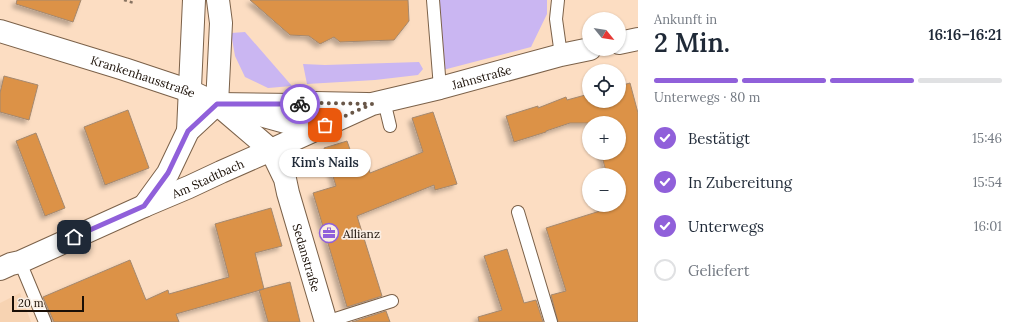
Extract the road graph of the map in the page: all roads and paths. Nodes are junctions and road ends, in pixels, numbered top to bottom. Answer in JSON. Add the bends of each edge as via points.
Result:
{"nodes":[{"id":1,"x":124,"y":0,"type":"edge"},
{"id":2,"x":194,"y":0,"type":"edge"},
{"id":3,"x":218,"y":0,"type":"edge"},
{"id":4,"x":433,"y":0,"type":"edge"},
{"id":5,"x":558,"y":0,"type":"edge"},
{"id":6,"x":134,"y":3,"type":"dead end"},
{"id":7,"x":0,"y":31,"type":"edge"},
{"id":8,"x":638,"y":39,"type":"edge"},
{"id":9,"x":626,"y":42,"type":"edge"},
{"id":10,"x":582,"y":51,"type":"edge"},
{"id":11,"x":561,"y":55,"type":"junction"},
{"id":12,"x":440,"y":88,"type":"junction"},
{"id":13,"x":190,"y":91,"type":"junction"},
{"id":14,"x":378,"y":102,"type":"junction"},
{"id":15,"x":217,"y":104,"type":"junction"},
{"id":16,"x":290,"y":113,"type":"junction"},
{"id":17,"x":390,"y":126,"type":"dead end"},
{"id":18,"x":314,"y":130,"type":"junction"},
{"id":19,"x":188,"y":131,"type":"junction"},
{"id":20,"x":271,"y":150,"type":"junction"},
{"id":21,"x":288,"y":193,"type":"joint"},
{"id":22,"x":144,"y":206,"type":"junction"},
{"id":23,"x":518,"y":212,"type":"dead end"},
{"id":24,"x":10,"y":266,"type":"edge"},
{"id":25,"x":392,"y":300,"type":"dead end"},
{"id":26,"x":45,"y":322,"type":"edge"},
{"id":27,"x":326,"y":322,"type":"edge"},
{"id":28,"x":551,"y":322,"type":"edge"}],
"edges":[{"from":1,"to":6,"type":"path"},
{"from":2,"to":13,"type":"street","name":"Am Stadtbach"},
{"from":3,"to":15,"type":"street","via":[[221,23]]},
{"from":4,"to":12,"type":"lane"},
{"from":5,"to":11,"type":"lane","via":[[556,19]]},
{"from":7,"to":13,"type":"street","name":"Krankenhausstraße"},
{"from":8,"to":9,"type":"street"},
{"from":10,"to":11,"type":"street","name":"Jahnstraße"},
{"from":11,"to":12,"type":"street","name":"Jahnstraße"},
{"from":12,"to":14,"type":"street","name":"Jahnstraße"},
{"from":13,"to":15,"type":"street","name":"Krankenhausstraße"},
{"from":13,"to":19,"type":"street","name":"Am Stadtbach"},
{"from":14,"to":16,"type":"street","name":"Jahnstraße","via":[[315,103]]},
{"from":14,"to":17,"type":"lane"},
{"from":14,"to":18,"type":"street","name":"Jahnstraße"},
{"from":15,"to":16,"type":"street","name":"Jahnstraße"},
{"from":15,"to":19,"type":"street","name":"Am Stadtbach"},
{"from":15,"to":20,"type":"street","name":"Krankenhausstraße"},
{"from":16,"to":18,"type":"street","name":"Jahnstraße"},
{"from":16,"to":20,"type":"street"},
{"from":18,"to":20,"type":"street","name":"Jahnstraße"},
{"from":19,"to":22,"type":"street","name":"Am Stadtbach","via":[[168,173]]},
{"from":20,"to":21,"type":"street","name":"Krankenhausstraße","via":[[285,179]]},
{"from":20,"to":22,"type":"street","name":"Am Stadtbach"},
{"from":21,"to":27,"type":"street","name":"Sedanstraße"},
{"from":22,"to":24,"type":"street","name":"Am Stadtbach"},
{"from":23,"to":28,"type":"lane"},
{"from":24,"to":26,"type":"lane"},
{"from":25,"to":27,"type":"lane"}]}
